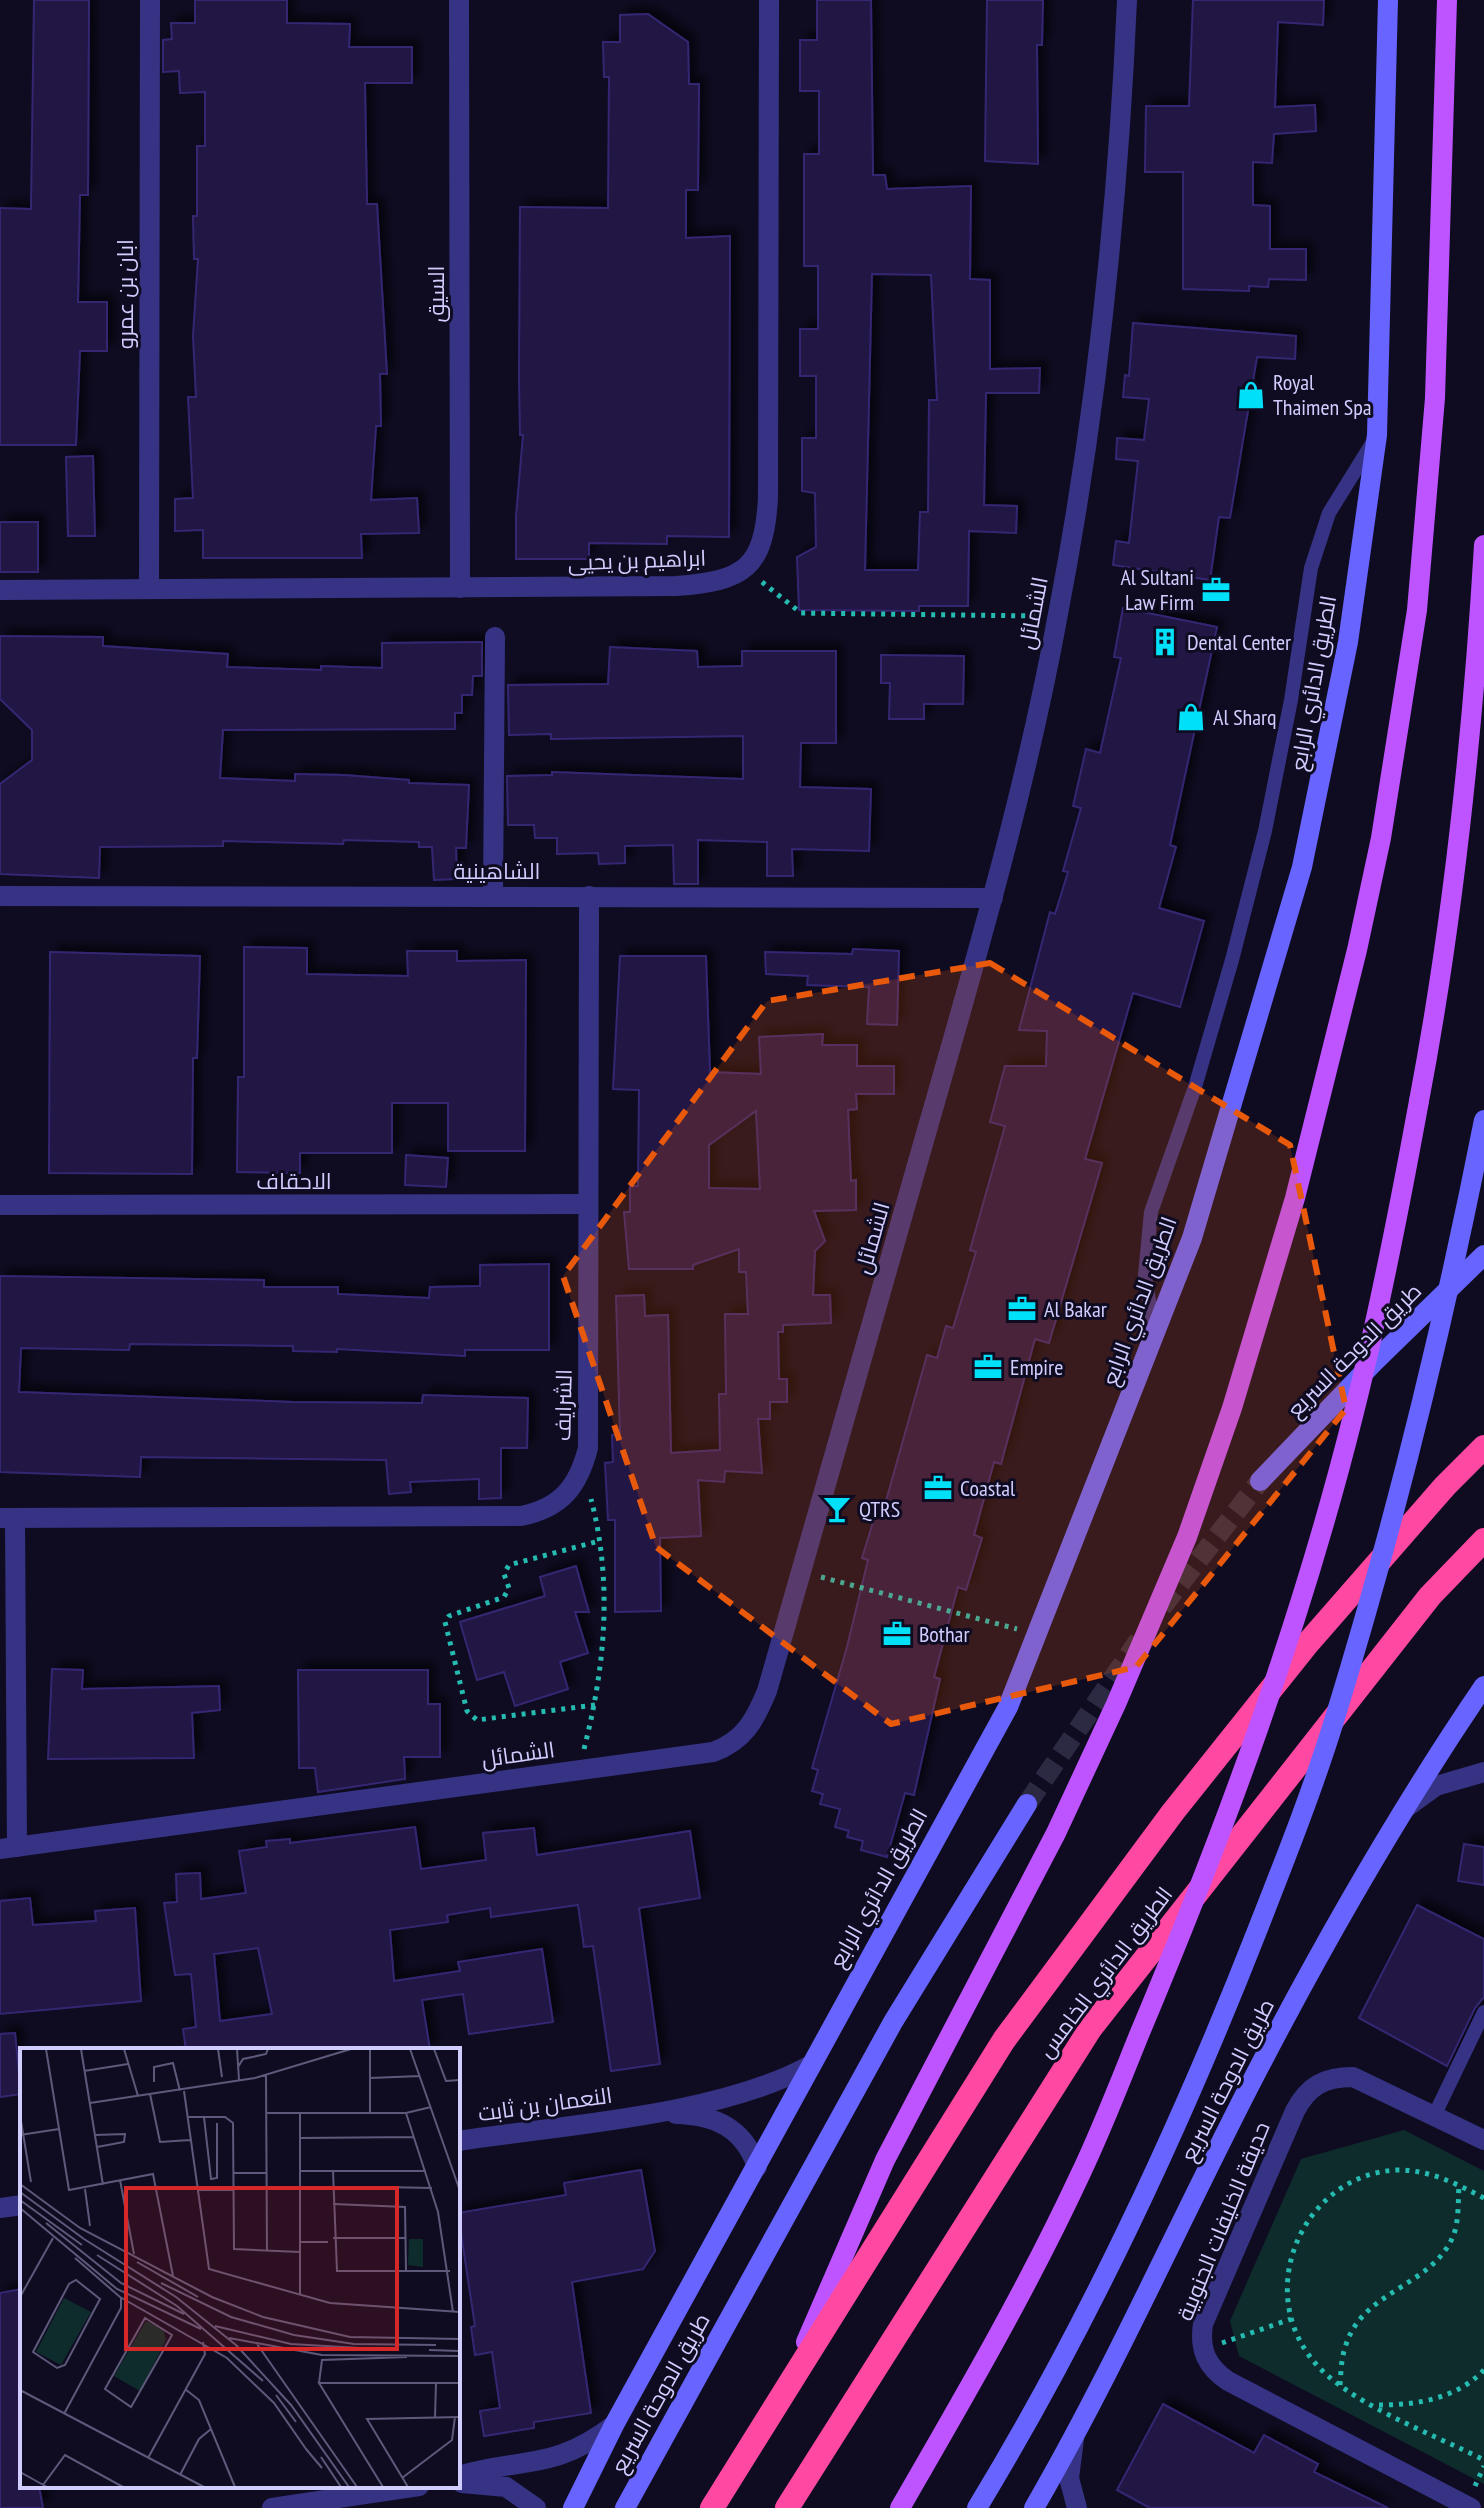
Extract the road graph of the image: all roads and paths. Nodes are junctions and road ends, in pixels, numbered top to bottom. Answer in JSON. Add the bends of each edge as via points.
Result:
{"nodes":[{"id":1,"x":150,"y":0,"type":"edge"},
{"id":2,"x":459,"y":0,"type":"edge"},
{"id":3,"x":769,"y":0,"type":"edge"},
{"id":4,"x":1127,"y":0,"type":"edge"},
{"id":5,"x":1388,"y":0,"type":"edge"},
{"id":6,"x":1447,"y":0,"type":"edge"},
{"id":7,"x":1377,"y":435,"type":"junction"},
{"id":8,"x":1484,"y":545,"type":"edge"},
{"id":9,"x":744,"y":568,"type":"junction"},
{"id":10,"x":460,"y":588,"type":"junction"},
{"id":11,"x":149,"y":589,"type":"junction"},
{"id":12,"x":0,"y":590,"type":"edge"},
{"id":13,"x":1058,"y":617,"type":"junction"},
{"id":14,"x":495,"y":637,"type":"dead end"},
{"id":15,"x":493,"y":894,"type":"junction"},
{"id":16,"x":0,"y":896,"type":"edge"},
{"id":17,"x":589,"y":896,"type":"junction"},
{"id":18,"x":993,"y":898,"type":"junction"},
{"id":19,"x":1484,"y":1120,"type":"edge"},
{"id":20,"x":588,"y":1204,"type":"junction"},
{"id":21,"x":0,"y":1205,"type":"edge"},
{"id":22,"x":1484,"y":1255,"type":"edge"},
{"id":23,"x":1155,"y":1338,"type":"junction"},
{"id":24,"x":1484,"y":1447,"type":"edge"},
{"id":25,"x":583,"y":1469,"type":"junction"},
{"id":26,"x":1260,"y":1481,"type":"tunnel mouth"},
{"id":27,"x":8,"y":1518,"type":"edge"},
{"id":28,"x":1484,"y":1540,"type":"edge"},
{"id":29,"x":599,"y":1541,"type":"junction"},
{"id":30,"x":801,"y":1571,"type":"junction"},
{"id":31,"x":1037,"y":1634,"type":"junction"},
{"id":32,"x":8,"y":1682,"type":"edge"},
{"id":33,"x":1484,"y":1686,"type":"edge"},
{"id":34,"x":595,"y":1705,"type":"junction"},
{"id":35,"x":578,"y":1770,"type":"junction"},
{"id":36,"x":1484,"y":1772,"type":"edge"},
{"id":37,"x":1027,"y":1804,"type":"tunnel mouth"},
{"id":38,"x":1398,"y":1815,"type":"junction"},
{"id":39,"x":8,"y":1848,"type":"edge"},
{"id":40,"x":1484,"y":2012,"type":"edge"},
{"id":41,"x":809,"y":2066,"type":"junction"},
{"id":42,"x":640,"y":2114,"type":"junction"},
{"id":43,"x":1435,"y":2114,"type":"junction"},
{"id":44,"x":1484,"y":2140,"type":"edge"},
{"id":45,"x":460,"y":2141,"type":"edge"},
{"id":46,"x":757,"y":2167,"type":"junction"},
{"id":47,"x":1459,"y":2185,"type":"junction"},
{"id":48,"x":1484,"y":2198,"type":"edge"},
{"id":49,"x":20,"y":2205,"type":"edge"},
{"id":50,"x":0,"y":2208,"type":"edge"},
{"id":51,"x":1291,"y":2319,"type":"junction"},
{"id":52,"x":1203,"y":2350,"type":"junction"},
{"id":53,"x":1484,"y":2370,"type":"edge"},
{"id":54,"x":1340,"y":2385,"type":"junction"},
{"id":55,"x":783,"y":2393,"type":"junction"},
{"id":56,"x":1374,"y":2405,"type":"junction"},
{"id":57,"x":614,"y":2425,"type":"junction"},
{"id":58,"x":1074,"y":2439,"type":"junction"},
{"id":59,"x":1484,"y":2460,"type":"edge"},
{"id":60,"x":460,"y":2476,"type":"edge"},
{"id":61,"x":460,"y":2483,"type":"edge"},
{"id":62,"x":406,"y":2488,"type":"edge"},
{"id":63,"x":272,"y":2508,"type":"edge"},
{"id":64,"x":536,"y":2508,"type":"edge"},
{"id":65,"x":573,"y":2508,"type":"edge"},
{"id":66,"x":625,"y":2508,"type":"edge"},
{"id":67,"x":712,"y":2508,"type":"edge"},
{"id":68,"x":787,"y":2508,"type":"edge"},
{"id":69,"x":900,"y":2508,"type":"edge"},
{"id":70,"x":977,"y":2508,"type":"edge"},
{"id":71,"x":1034,"y":2508,"type":"edge"},
{"id":72,"x":1077,"y":2508,"type":"edge"},
{"id":73,"x":1471,"y":2508,"type":"edge"}],
"edges":[{"from":1,"to":11,"type":"street","name":"ابان بن عمرو"},
{"from":2,"to":10,"type":"street","name":"السيق"},
{"from":3,"to":9,"type":"street","via":[[768,498],[761,549]]},
{"from":4,"to":13,"type":"street","name":"الشمائل","via":[[1112,259]]},
{"from":5,"to":7,"type":"main road","name":"الطريق الدائري الرابع"},
{"from":6,"to":55,"type":"main road","via":[[1435,398],[1417,610],[1381,838],[1295,1198],[1202,1494],[1116,1704],[1056,1833],[885,2160]]},
{"from":7,"to":23,"type":"main road","name":"الطريق الدائري الرابع","via":[[1338,702],[1302,867],[1192,1238]]},
{"from":7,"to":23,"type":"lane","via":[[1329,513],[1311,568],[1265,831],[1195,1087],[1151,1212],[1145,1275]]},
{"from":8,"to":69,"type":"main road","bridge":true,"via":[[1460,838],[1442,980],[1389,1264],[1310,1570],[1239,1781],[1080,2175],[972,2384]]},
{"from":9,"to":10,"type":"street","name":"ابراهيم بن يحيى","via":[[715,583],[676,586]]},
{"from":9,"to":13,"type":"path","via":[[801,613]]},
{"from":10,"to":11,"type":"street","name":"ابراهيم بن يحيى"},
{"from":11,"to":12,"type":"street","name":"ابراهيم بن يحيى"},
{"from":13,"to":18,"type":"street","name":"الشمائل"},
{"from":14,"to":15,"type":"street"},
{"from":15,"to":16,"type":"street","name":"الشاهينية"},
{"from":15,"to":17,"type":"street","name":"الشاهينية"},
{"from":17,"to":18,"type":"street","name":"الشاهينية"},
{"from":17,"to":20,"type":"street","name":"الشرايف"},
{"from":18,"to":30,"type":"street","name":"الشمائل"},
{"from":19,"to":70,"type":"main road","bridge":true,"via":[[1430,1374],[1385,1549],[1333,1725],[1282,1865],[1171,2139],[1101,2283]]},
{"from":20,"to":21,"type":"street","name":"الاحقاف"},
{"from":20,"to":25,"type":"street","name":"الشرايف","via":[[588,1448]]},
{"from":22,"to":26,"type":"main road","name":"طريق الدوحة السريع"},
{"from":23,"to":31,"type":"main road","name":"الطريق الدائري الرابع"},
{"from":24,"to":55,"type":"highway","name":"الطريق الدائري الخامس","via":[[1308,1643],[1173,1812],[1004,2040]]},
{"from":25,"to":27,"type":"street","name":"الشرايف","via":[[559,1502],[521,1516]]},
{"from":25,"to":29,"type":"path"},
{"from":27,"to":32,"type":"street","name":"الشرايف"},
{"from":28,"to":68,"type":"highway","name":"الطريق الدائري الخامس","via":[[1430,1596],[1090,2029]]},
{"from":29,"to":34,"type":"path","via":[[605,1611]]},
{"from":29,"to":34,"type":"path","via":[[509,1565],[504,1597],[445,1622],[467,1711],[477,1720]]},
{"from":30,"to":31,"type":"path"},
{"from":30,"to":35,"type":"street","name":"الشمائل","via":[[767,1691],[742,1736],[713,1752]]},
{"from":31,"to":41,"type":"main road","name":"الطريق الدائري الرابع","via":[[1008,1707]]},
{"from":32,"to":39,"type":"street","name":"الشرايف"},
{"from":33,"to":38,"type":"main road","name":"طريق الدوحة السريع"},
{"from":34,"to":35,"type":"path"},
{"from":35,"to":39,"type":"street","name":"الشمائل"},
{"from":36,"to":38,"type":"street","via":[[1436,1786]]},
{"from":37,"to":66,"type":"main road","name":"طريق الدوحة السريع","via":[[893,2022]]},
{"from":38,"to":58,"type":"main road","name":"طريق الدوحة السريع","via":[[1253,2079]]},
{"from":40,"to":43,"type":"lane"},
{"from":41,"to":42,"type":"street","name":"النعمان بن ثابت","via":[[745,2092]]},
{"from":41,"to":46,"type":"main road","name":"الطريق الدائري الرابع"},
{"from":42,"to":45,"type":"street","name":"النعمان بن ثابت"},
{"from":42,"to":46,"type":"street","name":"النعمان بن ثابت","via":[[695,2115],[721,2122],[741,2138]]},
{"from":43,"to":44,"type":"street","name":"حديقة الخليفات الجنوبية"},
{"from":43,"to":52,"type":"street","name":"حديقة الخليفات الجنوبية","via":[[1353,2077],[1317,2083],[1304,2095],[1203,2324]]},
{"from":46,"to":57,"type":"main road","name":"الطريق الدائري الرابع"},
{"from":47,"to":48,"type":"path"},
{"from":47,"to":51,"type":"path","via":[[1433,2174],[1395,2170],[1359,2179],[1327,2199],[1303,2228],[1291,2254],[1286,2282]]},
{"from":47,"to":54,"type":"path","via":[[1454,2233],[1447,2247],[1424,2272],[1383,2295],[1359,2320],[1345,2348]]},
{"from":49,"to":50,"type":"street"},
{"from":51,"to":52,"type":"path"},
{"from":51,"to":54,"type":"path","via":[[1307,2353]]},
{"from":52,"to":73,"type":"street","name":"حديقة الخليفات الجنوبية","via":[[1217,2374],[1228,2381]]},
{"from":53,"to":56,"type":"path","via":[[1441,2397]]},
{"from":54,"to":56,"type":"path"},
{"from":55,"to":67,"type":"highway"},
{"from":56,"to":59,"type":"path"},
{"from":57,"to":60,"type":"street","via":[[551,2460]]},
{"from":57,"to":65,"type":"main road","name":"الطريق الدائري الرابع"},
{"from":58,"to":71,"type":"main road","name":"طريق الدوحة السريع"},
{"from":58,"to":72,"type":"street","via":[[1069,2478]]},
{"from":61,"to":64,"type":"street","via":[[506,2487]]},
{"from":62,"to":63,"type":"street"}]}
